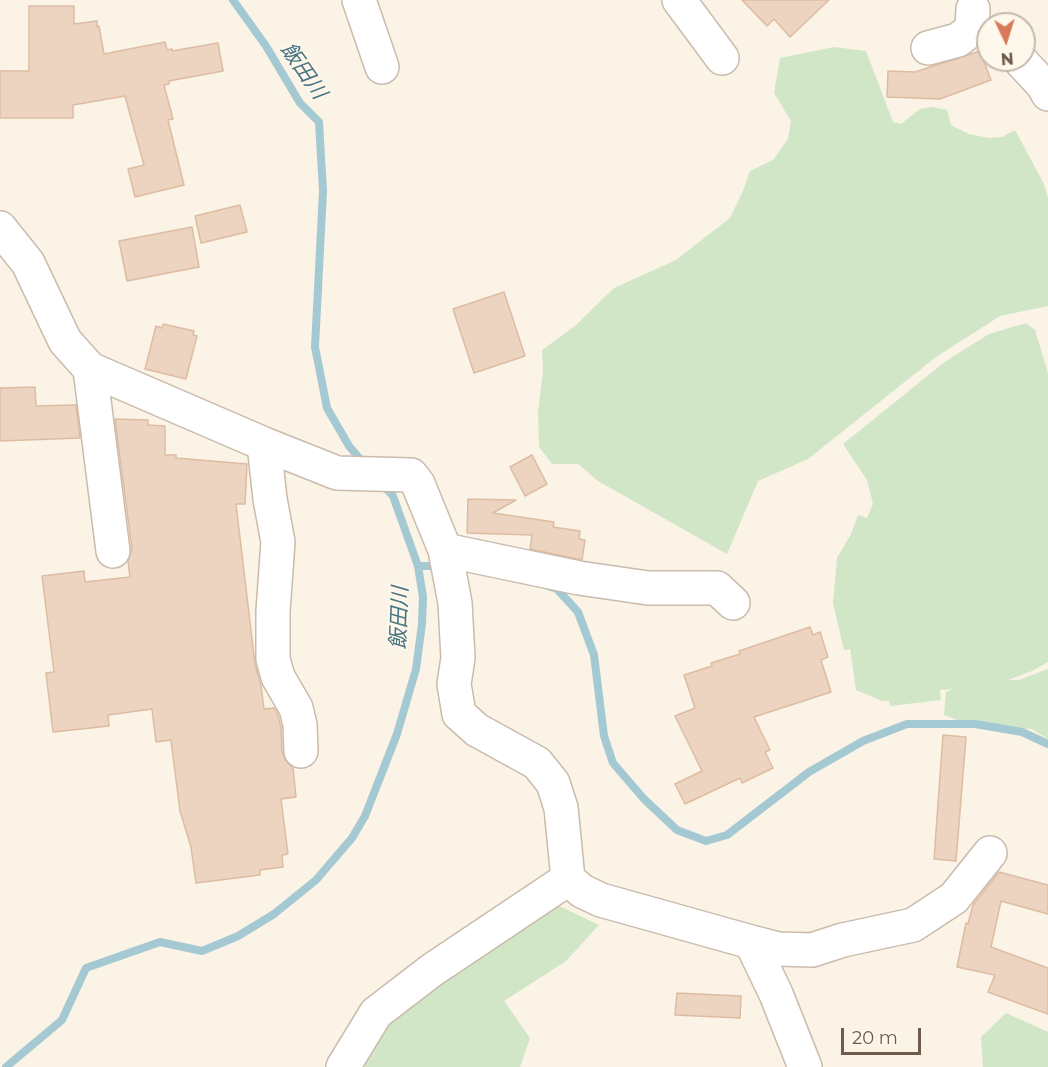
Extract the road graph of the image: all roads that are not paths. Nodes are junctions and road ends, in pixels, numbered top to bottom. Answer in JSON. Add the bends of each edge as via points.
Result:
{"nodes":[{"id":1,"x":359,"y":0,"type":"edge"},
{"id":2,"x":679,"y":0,"type":"edge"},
{"id":3,"x":977,"y":11,"type":"edge"},
{"id":4,"x":928,"y":48,"type":"dead end"},
{"id":5,"x":722,"y":58,"type":"dead end"},
{"id":6,"x":382,"y":67,"type":"dead end"},
{"id":7,"x":1031,"y":72,"type":"edge"},
{"id":8,"x":1048,"y":94,"type":"edge"},
{"id":9,"x":0,"y":228,"type":"edge"},
{"id":10,"x":90,"y":369,"type":"junction"},
{"id":11,"x":264,"y":444,"type":"junction"},
{"id":12,"x":445,"y":550,"type":"junction"},
{"id":13,"x":113,"y":551,"type":"dead end"},
{"id":14,"x":733,"y":603,"type":"dead end"},
{"id":15,"x":301,"y":752,"type":"dead end"},
{"id":16,"x":990,"y":853,"type":"dead end"},
{"id":17,"x":568,"y":879,"type":"junction"},
{"id":18,"x":751,"y":942,"type":"junction"},
{"id":19,"x":343,"y":1067,"type":"edge"},
{"id":20,"x":805,"y":1067,"type":"edge"}],
"edges":[{"from":1,"to":6,"type":"street"},
{"from":2,"to":5,"type":"street"},
{"from":3,"to":4,"type":"street","via":[[972,29],[958,40]]},
{"from":7,"to":8,"type":"street"},
{"from":9,"to":10,"type":"street","via":[[28,263],[66,341]]},
{"from":10,"to":11,"type":"street"},
{"from":10,"to":13,"type":"street"},
{"from":11,"to":12,"type":"street","via":[[337,473],[411,475]]},
{"from":11,"to":15,"type":"street","via":[[278,542],[273,659],[296,708]]},
{"from":12,"to":14,"type":"street","via":[[636,586],[717,588]]},
{"from":12,"to":17,"type":"street","via":[[455,603],[458,658],[454,684],[459,714],[477,730],[537,763],[553,783],[561,808]]},
{"from":16,"to":18,"type":"street","via":[[954,898],[913,925],[812,950],[778,949]]},
{"from":17,"to":18,"type":"street","via":[[601,900]]},
{"from":17,"to":19,"type":"street","via":[[432,970],[376,1013]]},
{"from":18,"to":20,"type":"street"}]}
